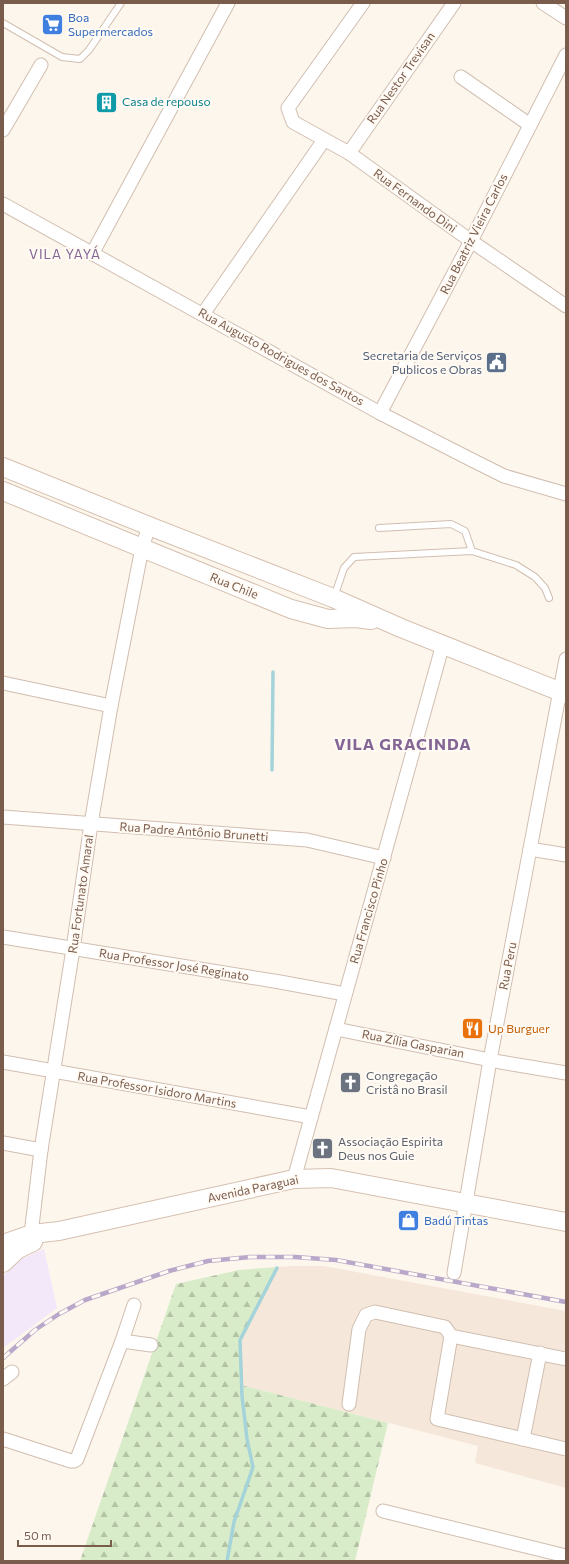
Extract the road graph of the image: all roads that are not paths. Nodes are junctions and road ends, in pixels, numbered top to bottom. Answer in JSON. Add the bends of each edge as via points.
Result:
{"nodes":[{"id":1,"x":121,"y":3,"type":"edge"},
{"id":2,"x":228,"y":3,"type":"edge"},
{"id":3,"x":363,"y":3,"type":"edge"},
{"id":4,"x":454,"y":3,"type":"edge"},
{"id":5,"x":543,"y":3,"type":"edge"},
{"id":6,"x":566,"y":18,"type":"edge"},
{"id":7,"x":3,"y":22,"type":"edge"},
{"id":8,"x":566,"y":55,"type":"edge"},
{"id":9,"x":41,"y":65,"type":"dead end"},
{"id":10,"x":461,"y":77,"type":"dead end"},
{"id":11,"x":530,"y":125,"type":"junction"},
{"id":12,"x":3,"y":130,"type":"edge"},
{"id":13,"x":324,"y":140,"type":"junction"},
{"id":14,"x":349,"y":153,"type":"junction"},
{"id":15,"x":3,"y":204,"type":"edge"},
{"id":16,"x":471,"y":241,"type":"junction"},
{"id":17,"x":92,"y":254,"type":"junction"},
{"id":18,"x":566,"y":306,"type":"edge"},
{"id":19,"x":203,"y":314,"type":"junction"},
{"id":20,"x":380,"y":413,"type":"junction"},
{"id":21,"x":3,"y":467,"type":"edge"},
{"id":22,"x":3,"y":491,"type":"edge"},
{"id":23,"x":566,"y":494,"type":"edge"},
{"id":24,"x":149,"y":526,"type":"junction"},
{"id":25,"x":379,"y":528,"type":"dead end"},
{"id":26,"x":142,"y":548,"type":"junction"},
{"id":27,"x":472,"y":551,"type":"junction"},
{"id":28,"x":334,"y":598,"type":"junction"},
{"id":29,"x":549,"y":598,"type":"dead end"},
{"id":30,"x":328,"y":619,"type":"junction"},
{"id":31,"x":401,"y":628,"type":"junction"},
{"id":32,"x":443,"y":644,"type":"junction"},
{"id":33,"x":566,"y":659,"type":"edge"},
{"id":34,"x":3,"y":683,"type":"edge"},
{"id":35,"x":563,"y":693,"type":"edge"},
{"id":36,"x":111,"y":706,"type":"junction"},
{"id":37,"x":3,"y":817,"type":"edge"},
{"id":38,"x":90,"y":824,"type":"junction"},
{"id":39,"x":530,"y":849,"type":"junction"},
{"id":40,"x":566,"y":855,"type":"edge"},
{"id":41,"x":384,"y":858,"type":"junction"},
{"id":42,"x":3,"y":937,"type":"edge"},
{"id":43,"x":73,"y":949,"type":"junction"},
{"id":44,"x":345,"y":994,"type":"junction"},
{"id":45,"x":336,"y":1029,"type":"junction"},
{"id":46,"x":490,"y":1060,"type":"junction"},
{"id":47,"x":3,"y":1062,"type":"edge"},
{"id":48,"x":53,"y":1071,"type":"junction"},
{"id":49,"x":566,"y":1073,"type":"edge"},
{"id":50,"x":311,"y":1117,"type":"junction"},
{"id":51,"x":3,"y":1143,"type":"edge"},
{"id":52,"x":41,"y":1150,"type":"junction"},
{"id":53,"x":294,"y":1178,"type":"junction"},
{"id":54,"x":467,"y":1203,"type":"junction"},
{"id":55,"x":566,"y":1222,"type":"edge"},
{"id":56,"x":34,"y":1237,"type":"junction"},
{"id":57,"x":3,"y":1244,"type":"edge"},
{"id":58,"x":3,"y":1262,"type":"edge"},
{"id":59,"x":454,"y":1273,"type":"dead end"},
{"id":60,"x":134,"y":1305,"type":"dead end"},
{"id":61,"x":451,"y":1336,"type":"junction"},
{"id":62,"x":122,"y":1341,"type":"junction"},
{"id":63,"x":151,"y":1345,"type":"dead end"},
{"id":64,"x":540,"y":1353,"type":"junction"},
{"id":65,"x":566,"y":1359,"type":"edge"},
{"id":66,"x":349,"y":1404,"type":"dead end"},
{"id":67,"x":3,"y":1439,"type":"edge"},
{"id":68,"x":523,"y":1439,"type":"junction"},
{"id":69,"x":566,"y":1450,"type":"edge"},
{"id":70,"x":383,"y":1511,"type":"dead end"},
{"id":71,"x":566,"y":1556,"type":"edge"}],
"edges":[{"from":1,"to":7,"type":"lane","via":[[80,60],[62,57]]},
{"from":2,"to":17,"type":"street"},
{"from":3,"to":13,"type":"street","name":"Rua Fernando Dini","via":[[288,108],[293,122]]},
{"from":4,"to":14,"type":"street","name":"Rua Nestor Trevisan"},
{"from":5,"to":6,"type":"street"},
{"from":8,"to":11,"type":"street","name":"Rua Beatriz Vieira Carlos"},
{"from":9,"to":12,"type":"street"},
{"from":10,"to":11,"type":"street"},
{"from":11,"to":16,"type":"street","name":"Rua Beatriz Vieira Carlos"},
{"from":13,"to":14,"type":"street","name":"Rua Fernando Dini"},
{"from":13,"to":19,"type":"street"},
{"from":14,"to":16,"type":"street","name":"Rua Fernando Dini"},
{"from":15,"to":17,"type":"street","name":"Rua Augusto Rodrigues dos Santos"},
{"from":16,"to":18,"type":"street","name":"Rua Fernando Dini"},
{"from":16,"to":20,"type":"street","name":"Rua Beatriz Vieira Carlos"},
{"from":17,"to":19,"type":"street","name":"Rua Augusto Rodrigues dos Santos"},
{"from":19,"to":20,"type":"street","name":"Rua Augusto Rodrigues dos Santos"},
{"from":20,"to":23,"type":"street","name":"Rua Augusto Rodrigues dos Santos","via":[[504,476]]},
{"from":21,"to":24,"type":"main road","name":"Rua Chile"},
{"from":22,"to":26,"type":"main road","name":"Rua Chile"},
{"from":24,"to":26,"type":"street"},
{"from":24,"to":28,"type":"main road","name":"Rua Chile"},
{"from":25,"to":27,"type":"lane","via":[[451,524],[465,531]]},
{"from":26,"to":30,"type":"main road","name":"Rua Chile","via":[[291,609]]},
{"from":26,"to":36,"type":"street","name":"Rua Fortunato Amaral"},
{"from":27,"to":28,"type":"lane","via":[[354,557],[344,568]]},
{"from":27,"to":29,"type":"lane","via":[[516,565],[535,577],[545,588]]},
{"from":28,"to":30,"type":"main road","via":[[338,605],[338,614]]},
{"from":28,"to":31,"type":"main road","name":"Rua Chile"},
{"from":30,"to":31,"type":"main road","name":"Rua Chile","via":[[365,618]]},
{"from":31,"to":32,"type":"main road","name":"Rua Chile"},
{"from":32,"to":35,"type":"main road","name":"Rua Chile"},
{"from":32,"to":41,"type":"street","name":"Rua Francisco Pinho"},
{"from":33,"to":35,"type":"street","name":"Rua Peru"},
{"from":34,"to":36,"type":"street"},
{"from":35,"to":39,"type":"street","name":"Rua Peru"},
{"from":36,"to":38,"type":"street","name":"Rua Fortunato Amaral"},
{"from":37,"to":38,"type":"street","name":"Rua Padre Antônio Brunetti"},
{"from":38,"to":41,"type":"street","name":"Rua Padre Antônio Brunetti","via":[[306,840]]},
{"from":38,"to":43,"type":"street","name":"Rua Fortunato Amaral"},
{"from":39,"to":40,"type":"street"},
{"from":39,"to":46,"type":"street","name":"Rua Peru"},
{"from":41,"to":44,"type":"street","name":"Rua Francisco Pinho"},
{"from":42,"to":43,"type":"street","name":"Rua Professor José Reginato"},
{"from":43,"to":44,"type":"street","name":"Rua Professor José Reginato"},
{"from":43,"to":48,"type":"street","name":"Rua Fortunato Amaral"},
{"from":44,"to":45,"type":"street","name":"Rua Francisco Pinho"},
{"from":45,"to":46,"type":"street","name":"Rua Zília Gasparian"},
{"from":45,"to":50,"type":"street","name":"Rua Francisco Pinho"},
{"from":46,"to":49,"type":"street","name":"Rua Zília Gasparian"},
{"from":46,"to":54,"type":"street","name":"Rua Peru"},
{"from":47,"to":48,"type":"street","name":"Rua Professor Isidoro Martins"},
{"from":48,"to":50,"type":"street","name":"Rua Professor Isidoro Martins"},
{"from":48,"to":52,"type":"street","name":"Rua Fortunato Amaral"},
{"from":50,"to":53,"type":"street","name":"Rua Francisco Pinho"},
{"from":51,"to":52,"type":"street"},
{"from":52,"to":56,"type":"street","name":"Rua Fortunato Amaral","via":[[32,1226]]},
{"from":53,"to":54,"type":"main road","name":"Avenida Paraguai","via":[[331,1178]]},
{"from":53,"to":56,"type":"main road","name":"Avenida Paraguai"},
{"from":54,"to":55,"type":"main road","name":"Avenida Paraguai"},
{"from":54,"to":59,"type":"street","name":"Rua Peru"},
{"from":56,"to":57,"type":"main road","name":"Avenida Paraguai"},
{"from":56,"to":58,"type":"main road","name":"Avenida Paraguai"},
{"from":60,"to":62,"type":"street"},
{"from":61,"to":64,"type":"street"},
{"from":61,"to":66,"type":"street","via":[[445,1327],[375,1312],[366,1314],[359,1329]]},
{"from":61,"to":68,"type":"street","via":[[437,1419]]},
{"from":62,"to":63,"type":"street"},
{"from":62,"to":67,"type":"street","via":[[77,1459],[74,1461]]},
{"from":64,"to":65,"type":"street"},
{"from":64,"to":68,"type":"street"},
{"from":68,"to":69,"type":"street"},
{"from":70,"to":71,"type":"street"}]}
